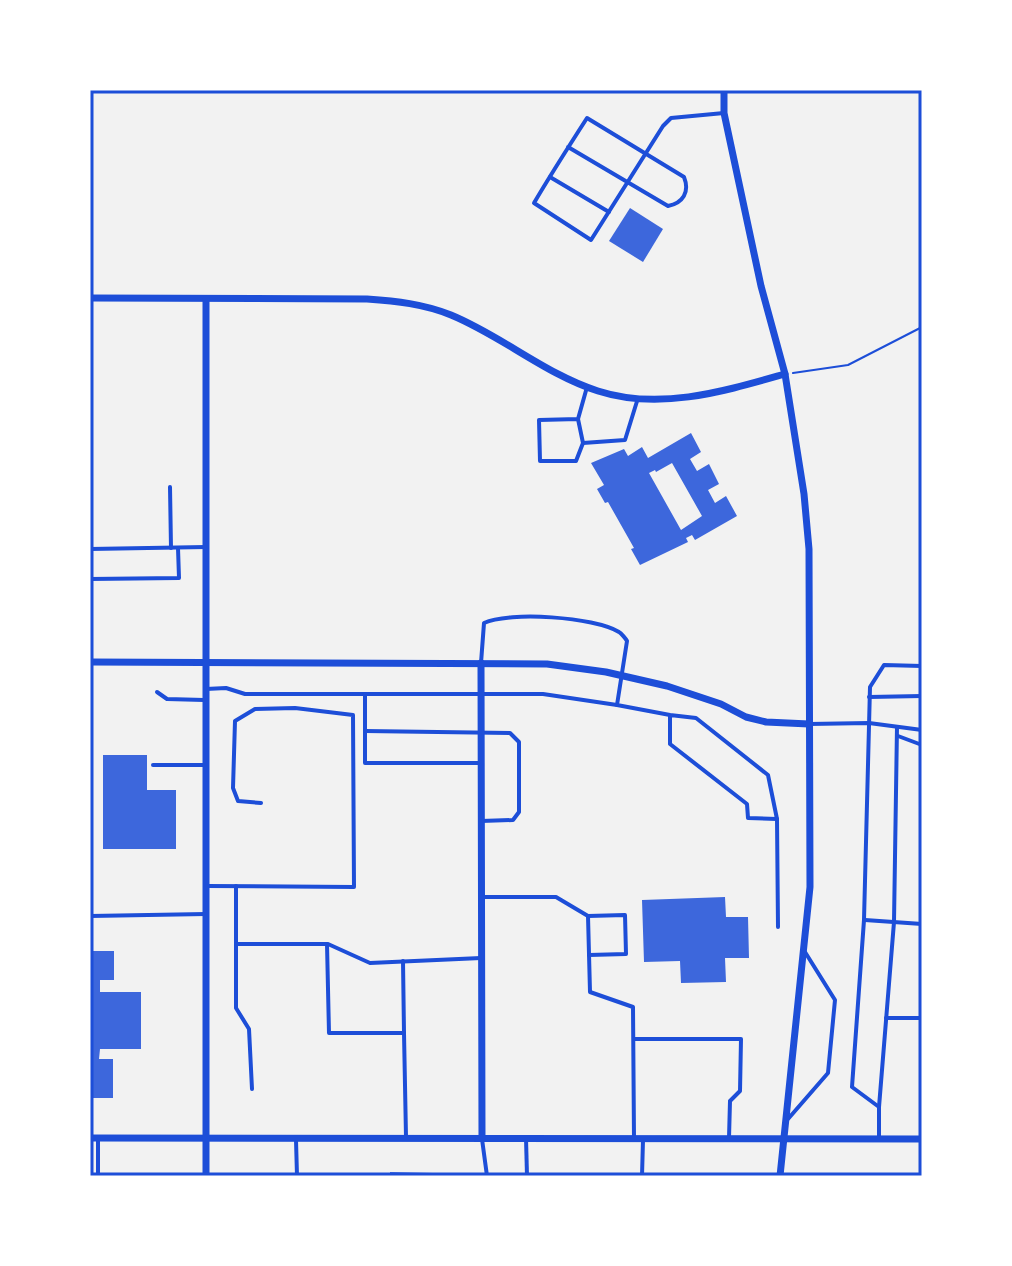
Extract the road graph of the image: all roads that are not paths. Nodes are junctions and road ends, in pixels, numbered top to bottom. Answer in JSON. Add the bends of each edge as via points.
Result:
{"nodes":[{"id":1,"x":724,"y":90,"type":"edge"},
{"id":2,"x":724,"y":113,"type":"junction"},
{"id":3,"x":568,"y":147,"type":"junction"},
{"id":4,"x":646,"y":154,"type":"junction"},
{"id":5,"x":550,"y":177,"type":"junction"},
{"id":6,"x":627,"y":183,"type":"junction"},
{"id":7,"x":609,"y":212,"type":"junction"},
{"id":8,"x":90,"y":298,"type":"edge"},
{"id":9,"x":206,"y":299,"type":"junction"},
{"id":10,"x":785,"y":374,"type":"junction"},
{"id":11,"x":587,"y":387,"type":"junction"},
{"id":12,"x":638,"y":398,"type":"junction"},
{"id":13,"x":578,"y":419,"type":"junction"},
{"id":14,"x":583,"y":443,"type":"junction"},
{"id":15,"x":170,"y":487,"type":"dead end"},
{"id":16,"x":206,"y":547,"type":"junction"},
{"id":17,"x":171,"y":548,"type":"junction"},
{"id":18,"x":178,"y":548,"type":"junction"},
{"id":19,"x":90,"y":549,"type":"edge"},
{"id":20,"x":90,"y":579,"type":"edge"},
{"id":21,"x":90,"y":662,"type":"edge"},
{"id":22,"x":206,"y":662,"type":"junction"},
{"id":23,"x":481,"y":663,"type":"junction"},
{"id":24,"x":922,"y":666,"type":"edge"},
{"id":25,"x":621,"y":675,"type":"junction"},
{"id":26,"x":206,"y":689,"type":"junction"},
{"id":27,"x":157,"y":692,"type":"dead end"},
{"id":28,"x":365,"y":694,"type":"junction"},
{"id":29,"x":481,"y":694,"type":"junction"},
{"id":30,"x":922,"y":696,"type":"edge"},
{"id":31,"x":869,"y":697,"type":"junction"},
{"id":32,"x":206,"y":700,"type":"junction"},
{"id":33,"x":617,"y":705,"type":"junction"},
{"id":34,"x":670,"y":715,"type":"junction"},
{"id":35,"x":869,"y":723,"type":"junction"},
{"id":36,"x":809,"y":724,"type":"junction"},
{"id":37,"x":897,"y":727,"type":"junction"},
{"id":38,"x":922,"y":730,"type":"edge"},
{"id":39,"x":365,"y":731,"type":"junction"},
{"id":40,"x":481,"y":733,"type":"junction"},
{"id":41,"x":897,"y":736,"type":"junction"},
{"id":42,"x":922,"y":745,"type":"edge"},
{"id":43,"x":481,"y":763,"type":"junction"},
{"id":44,"x":153,"y":765,"type":"dead end"},
{"id":45,"x":206,"y":765,"type":"junction"},
{"id":46,"x":261,"y":803,"type":"dead end"},
{"id":47,"x":777,"y":819,"type":"junction"},
{"id":48,"x":481,"y":821,"type":"junction"},
{"id":49,"x":206,"y":886,"type":"junction"},
{"id":50,"x":236,"y":886,"type":"junction"},
{"id":51,"x":481,"y":897,"type":"junction"},
{"id":52,"x":206,"y":914,"type":"junction"},
{"id":53,"x":90,"y":916,"type":"edge"},
{"id":54,"x":588,"y":916,"type":"junction"},
{"id":55,"x":864,"y":920,"type":"junction"},
{"id":56,"x":894,"y":922,"type":"junction"},
{"id":57,"x":922,"y":924,"type":"edge"},
{"id":58,"x":778,"y":927,"type":"dead end"},
{"id":59,"x":236,"y":944,"type":"junction"},
{"id":60,"x":327,"y":944,"type":"junction"},
{"id":61,"x":804,"y":950,"type":"junction"},
{"id":62,"x":589,"y":955,"type":"junction"},
{"id":63,"x":481,"y":958,"type":"junction"},
{"id":64,"x":403,"y":961,"type":"junction"},
{"id":65,"x":886,"y":1018,"type":"junction"},
{"id":66,"x":922,"y":1018,"type":"edge"},
{"id":67,"x":404,"y":1033,"type":"junction"},
{"id":68,"x":634,"y":1039,"type":"junction"},
{"id":69,"x":252,"y":1089,"type":"dead end"},
{"id":70,"x":879,"y":1107,"type":"junction"},
{"id":71,"x":786,"y":1121,"type":"junction"},
{"id":72,"x":406,"y":1137,"type":"junction"},
{"id":73,"x":482,"y":1137,"type":"junction"},
{"id":74,"x":526,"y":1137,"type":"junction"},
{"id":75,"x":94,"y":1138,"type":"edge"},
{"id":76,"x":206,"y":1138,"type":"junction"},
{"id":77,"x":296,"y":1138,"type":"junction"},
{"id":78,"x":638,"y":1138,"type":"junction"},
{"id":79,"x":729,"y":1138,"type":"junction"},
{"id":80,"x":783,"y":1138,"type":"junction"},
{"id":81,"x":879,"y":1139,"type":"junction"},
{"id":82,"x":922,"y":1139,"type":"edge"},
{"id":83,"x":98,"y":1176,"type":"edge"},
{"id":84,"x":206,"y":1176,"type":"edge"},
{"id":85,"x":297,"y":1176,"type":"edge"},
{"id":86,"x":487,"y":1176,"type":"edge"},
{"id":87,"x":527,"y":1176,"type":"edge"},
{"id":88,"x":642,"y":1176,"type":"edge"},
{"id":89,"x":780,"y":1176,"type":"edge"}],
"edges":[{"from":1,"to":2,"type":"street"},
{"from":2,"to":4,"type":"lane","via":[[671,118]]},
{"from":2,"to":10,"type":"street"},
{"from":3,"to":4,"type":"lane","via":[[587,118]]},
{"from":3,"to":5,"type":"lane"},
{"from":3,"to":6,"type":"lane"},
{"from":4,"to":6,"type":"lane"},
{"from":4,"to":6,"type":"lane","via":[[684,177],[684,196],[668,206]]},
{"from":5,"to":7,"type":"lane"},
{"from":5,"to":7,"type":"lane","via":[[534,203],[591,240]]},
{"from":6,"to":7,"type":"lane"},
{"from":8,"to":9,"type":"street"},
{"from":9,"to":11,"type":"street","via":[[367,299],[423,306],[454,316]]},
{"from":9,"to":16,"type":"street"},
{"from":10,"to":12,"type":"street","via":[[685,398]]},
{"from":10,"to":36,"type":"street","via":[[809,549]]},
{"from":11,"to":12,"type":"street"},
{"from":11,"to":13,"type":"lane"},
{"from":12,"to":14,"type":"lane","via":[[625,440]]},
{"from":13,"to":14,"type":"lane"},
{"from":13,"to":14,"type":"lane","via":[[539,420],[540,461],[576,461]]},
{"from":15,"to":17,"type":"lane"},
{"from":16,"to":18,"type":"lane"},
{"from":16,"to":22,"type":"street"},
{"from":17,"to":18,"type":"lane"},
{"from":17,"to":19,"type":"lane"},
{"from":18,"to":20,"type":"lane","via":[[179,578]]},
{"from":21,"to":22,"type":"street"},
{"from":22,"to":23,"type":"street"},
{"from":22,"to":26,"type":"street"},
{"from":23,"to":25,"type":"street","via":[[547,664]]},
{"from":23,"to":25,"type":"lane","via":[[484,623],[551,618],[620,632],[627,641]]},
{"from":23,"to":29,"type":"street"},
{"from":24,"to":31,"type":"lane","via":[[884,665]]},
{"from":25,"to":33,"type":"lane"},
{"from":25,"to":36,"type":"street","via":[[721,704],[746,717]]},
{"from":26,"to":28,"type":"lane"},
{"from":26,"to":32,"type":"street"},
{"from":27,"to":32,"type":"lane","via":[[167,699]]},
{"from":28,"to":29,"type":"lane"},
{"from":28,"to":39,"type":"lane"},
{"from":29,"to":33,"type":"lane","via":[[543,694]]},
{"from":29,"to":40,"type":"street"},
{"from":30,"to":31,"type":"lane"},
{"from":31,"to":35,"type":"lane"},
{"from":32,"to":45,"type":"street"},
{"from":33,"to":34,"type":"lane"},
{"from":34,"to":47,"type":"lane","via":[[696,718],[768,775]]},
{"from":34,"to":47,"type":"lane","via":[[670,744],[747,804],[748,818]]},
{"from":35,"to":36,"type":"lane"},
{"from":35,"to":37,"type":"lane"},
{"from":35,"to":55,"type":"lane"},
{"from":36,"to":61,"type":"street","via":[[810,887]]},
{"from":37,"to":38,"type":"lane"},
{"from":37,"to":41,"type":"lane"},
{"from":39,"to":40,"type":"lane"},
{"from":39,"to":43,"type":"lane","via":[[365,763]]},
{"from":40,"to":43,"type":"street"},
{"from":40,"to":48,"type":"lane","via":[[510,733],[519,742],[519,812],[513,820]]},
{"from":41,"to":42,"type":"lane"},
{"from":41,"to":56,"type":"lane"},
{"from":43,"to":48,"type":"street"},
{"from":44,"to":45,"type":"lane"},
{"from":45,"to":49,"type":"street"},
{"from":46,"to":50,"type":"lane","via":[[238,801],[233,788],[235,721],[255,709],[353,715],[354,887]]},
{"from":47,"to":58,"type":"lane"},
{"from":48,"to":51,"type":"street"},
{"from":49,"to":50,"type":"lane"},
{"from":49,"to":52,"type":"street"},
{"from":50,"to":59,"type":"lane"},
{"from":51,"to":54,"type":"lane","via":[[556,897]]},
{"from":51,"to":63,"type":"street"},
{"from":52,"to":53,"type":"lane"},
{"from":52,"to":76,"type":"street"},
{"from":54,"to":62,"type":"lane"},
{"from":54,"to":62,"type":"lane","via":[[625,915],[626,954]]},
{"from":55,"to":56,"type":"lane"},
{"from":55,"to":70,"type":"lane","via":[[852,1087]]},
{"from":56,"to":57,"type":"lane"},
{"from":56,"to":65,"type":"lane"},
{"from":59,"to":60,"type":"lane"},
{"from":59,"to":69,"type":"lane","via":[[236,1008],[249,1029]]},
{"from":60,"to":64,"type":"lane","via":[[370,963]]},
{"from":60,"to":67,"type":"lane","via":[[329,1033]]},
{"from":61,"to":71,"type":"street"},
{"from":61,"to":71,"type":"lane","via":[[835,1000],[828,1073]]},
{"from":62,"to":68,"type":"lane","via":[[590,992],[633,1007]]},
{"from":63,"to":64,"type":"lane"},
{"from":63,"to":73,"type":"street"},
{"from":64,"to":67,"type":"lane"},
{"from":65,"to":66,"type":"lane"},
{"from":65,"to":70,"type":"lane"},
{"from":67,"to":72,"type":"lane"},
{"from":68,"to":78,"type":"lane"},
{"from":68,"to":79,"type":"lane","via":[[741,1039],[740,1091],[730,1101]]},
{"from":70,"to":81,"type":"lane"},
{"from":71,"to":80,"type":"street"},
{"from":72,"to":73,"type":"street"},
{"from":72,"to":77,"type":"street"},
{"from":73,"to":74,"type":"street"},
{"from":73,"to":86,"type":"lane"},
{"from":74,"to":78,"type":"street"},
{"from":74,"to":87,"type":"lane"},
{"from":75,"to":76,"type":"street"},
{"from":75,"to":83,"type":"lane"},
{"from":76,"to":77,"type":"street"},
{"from":76,"to":84,"type":"street"},
{"from":77,"to":85,"type":"lane"},
{"from":78,"to":79,"type":"street"},
{"from":78,"to":88,"type":"lane"},
{"from":79,"to":80,"type":"street"},
{"from":80,"to":81,"type":"street"},
{"from":80,"to":89,"type":"street"},
{"from":81,"to":82,"type":"street"}]}
